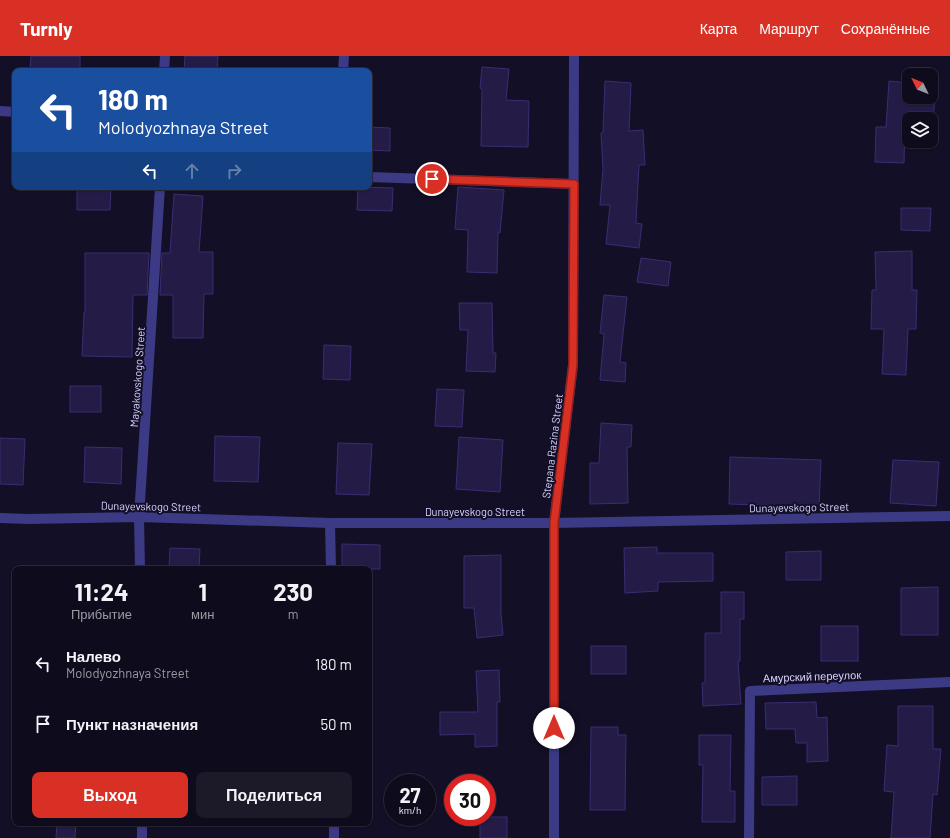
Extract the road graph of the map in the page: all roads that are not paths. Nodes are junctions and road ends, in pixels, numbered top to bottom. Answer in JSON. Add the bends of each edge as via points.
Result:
{"nodes":[{"id":1,"x":165,"y":56,"type":"edge"},
{"id":2,"x":344,"y":56,"type":"edge"},
{"id":3,"x":574,"y":56,"type":"edge"},
{"id":4,"x":164,"y":68,"type":"edge"},
{"id":5,"x":343,"y":68,"type":"edge"},
{"id":6,"x":0,"y":111,"type":"edge"},
{"id":7,"x":12,"y":112,"type":"edge"},
{"id":8,"x":372,"y":177,"type":"edge"},
{"id":9,"x":574,"y":184,"type":"junction"},
{"id":10,"x":160,"y":190,"type":"edge"},
{"id":11,"x":950,"y":516,"type":"edge"},
{"id":12,"x":139,"y":517,"type":"junction"},
{"id":13,"x":0,"y":518,"type":"edge"},
{"id":14,"x":330,"y":523,"type":"junction"},
{"id":15,"x":554,"y":523,"type":"junction"},
{"id":16,"x":140,"y":566,"type":"edge"},
{"id":17,"x":331,"y":566,"type":"edge"},
{"id":18,"x":950,"y":682,"type":"edge"},
{"id":19,"x":142,"y":826,"type":"edge"},
{"id":20,"x":334,"y":826,"type":"edge"},
{"id":21,"x":142,"y":838,"type":"edge"},
{"id":22,"x":334,"y":838,"type":"edge"},
{"id":23,"x":554,"y":838,"type":"edge"},
{"id":24,"x":749,"y":838,"type":"edge"}],
"edges":[{"from":1,"to":4,"type":"street"},
{"from":2,"to":5,"type":"street"},
{"from":3,"to":9,"type":"street","name":"Stepana Razina Street"},
{"from":6,"to":7,"type":"street"},
{"from":8,"to":9,"type":"street"},
{"from":9,"to":15,"type":"street","name":"Stepana Razina Street","via":[[573,365]]},
{"from":10,"to":12,"type":"street","name":"Mayakovskogo Street"},
{"from":11,"to":15,"type":"street","name":"Dunayevskogo Street"},
{"from":12,"to":13,"type":"street","name":"Dunayevskogo Street","via":[[29,520]]},
{"from":12,"to":14,"type":"street","name":"Dunayevskogo Street"},
{"from":12,"to":16,"type":"street","name":"Mayakovskogo Street"},
{"from":14,"to":15,"type":"street","name":"Dunayevskogo Street"},
{"from":14,"to":17,"type":"street"},
{"from":15,"to":23,"type":"street","name":"Stepana Razina Street"},
{"from":18,"to":24,"type":"street","name":"Амурский переулок","via":[[750,691]]},
{"from":19,"to":21,"type":"street"},
{"from":20,"to":22,"type":"street"}]}
